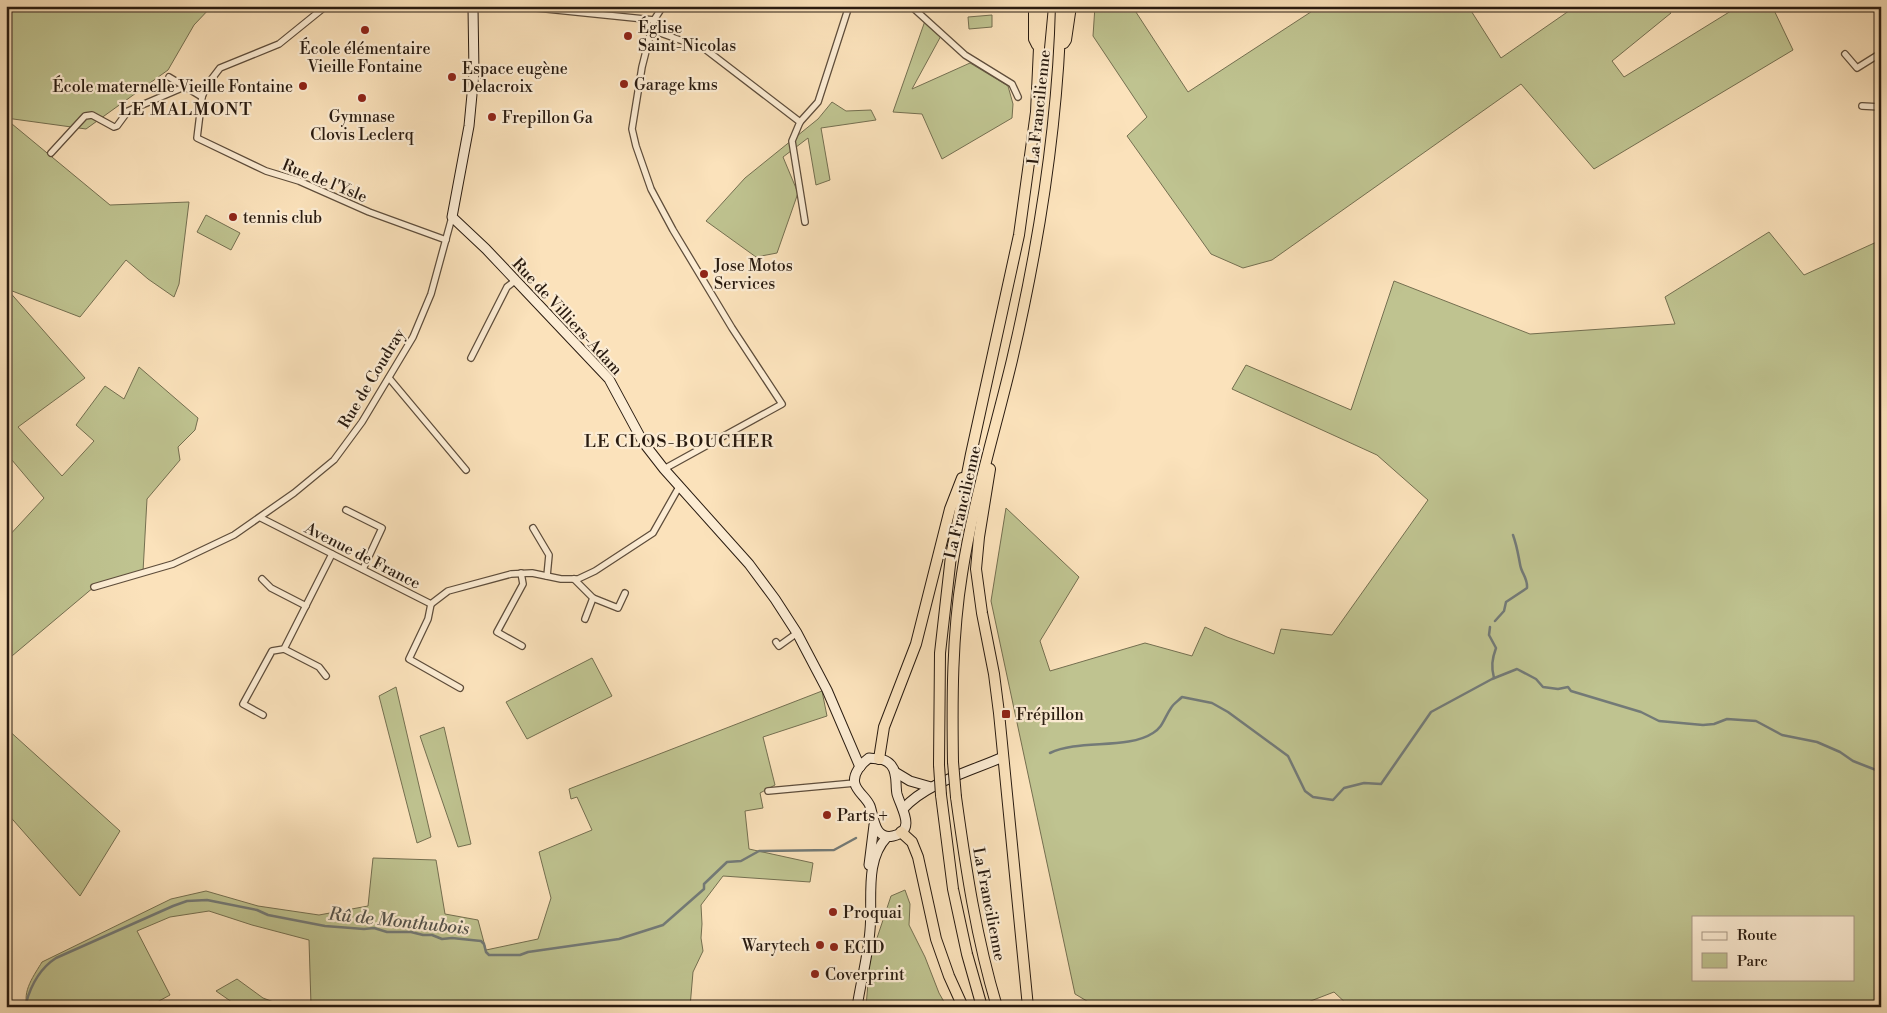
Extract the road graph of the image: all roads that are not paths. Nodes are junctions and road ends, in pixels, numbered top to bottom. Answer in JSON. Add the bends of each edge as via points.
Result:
{"nodes":[{"id":1,"x":326,"y":6,"type":"edge"},
{"id":2,"x":517,"y":6,"type":"edge"},
{"id":3,"x":663,"y":6,"type":"edge"},
{"id":4,"x":849,"y":6,"type":"edge"},
{"id":5,"x":911,"y":6,"type":"edge"},
{"id":6,"x":1034,"y":6,"type":"edge"},
{"id":7,"x":1043,"y":6,"type":"edge"},
{"id":8,"x":1061,"y":6,"type":"edge"},
{"id":9,"x":1071,"y":6,"type":"edge"},
{"id":10,"x":473,"y":7,"type":"edge"},
{"id":11,"x":654,"y":20,"type":"junction"},
{"id":12,"x":652,"y":30,"type":"junction"},
{"id":13,"x":1060,"y":47,"type":"junction"},
{"id":14,"x":1039,"y":48,"type":"junction"},
{"id":15,"x":1881,"y":53,"type":"edge"},
{"id":16,"x":1845,"y":54,"type":"dead end"},
{"id":17,"x":169,"y":77,"type":"dead end"},
{"id":18,"x":184,"y":87,"type":"junction"},
{"id":19,"x":202,"y":97,"type":"junction"},
{"id":20,"x":1018,"y":98,"type":"dead end"},
{"id":21,"x":1862,"y":106,"type":"dead end"},
{"id":22,"x":1881,"y":107,"type":"edge"},
{"id":23,"x":800,"y":122,"type":"junction"},
{"id":24,"x":51,"y":153,"type":"dead end"},
{"id":25,"x":452,"y":217,"type":"junction"},
{"id":26,"x":805,"y":222,"type":"dead end"},
{"id":27,"x":446,"y":240,"type":"junction"},
{"id":28,"x":516,"y":280,"type":"junction"},
{"id":29,"x":471,"y":358,"type":"dead end"},
{"id":30,"x":389,"y":378,"type":"junction"},
{"id":31,"x":990,"y":448,"type":"junction"},
{"id":32,"x":972,"y":454,"type":"junction"},
{"id":33,"x":664,"y":469,"type":"junction"},
{"id":34,"x":466,"y":470,"type":"dead end"},
{"id":35,"x":680,"y":487,"type":"junction"},
{"id":36,"x":346,"y":510,"type":"dead end"},
{"id":37,"x":261,"y":518,"type":"junction"},
{"id":38,"x":533,"y":528,"type":"dead end"},
{"id":39,"x":332,"y":554,"type":"junction"},
{"id":40,"x":363,"y":569,"type":"junction"},
{"id":41,"x":521,"y":573,"type":"junction"},
{"id":42,"x":547,"y":576,"type":"junction"},
{"id":43,"x":574,"y":579,"type":"junction"},
{"id":44,"x":262,"y":580,"type":"dead end"},
{"id":45,"x":94,"y":587,"type":"dead end"},
{"id":46,"x":625,"y":593,"type":"dead end"},
{"id":47,"x":592,"y":598,"type":"junction"},
{"id":48,"x":431,"y":604,"type":"junction"},
{"id":49,"x":306,"y":606,"type":"junction"},
{"id":50,"x":585,"y":619,"type":"dead end"},
{"id":51,"x":797,"y":633,"type":"junction"},
{"id":52,"x":776,"y":642,"type":"dead end"},
{"id":53,"x":522,"y":646,"type":"dead end"},
{"id":54,"x":284,"y":649,"type":"junction"},
{"id":55,"x":326,"y":676,"type":"dead end"},
{"id":56,"x":460,"y":688,"type":"dead end"},
{"id":57,"x":263,"y":715,"type":"dead end"},
{"id":58,"x":854,"y":750,"type":"junction"},
{"id":59,"x":1003,"y":757,"type":"junction"},
{"id":60,"x":874,"y":758,"type":"junction"},
{"id":61,"x":860,"y":767,"type":"junction"},
{"id":62,"x":895,"y":772,"type":"junction"},
{"id":63,"x":855,"y":783,"type":"junction"},
{"id":64,"x":932,"y":787,"type":"junction"},
{"id":65,"x":768,"y":791,"type":"dead end"},
{"id":66,"x":903,"y":809,"type":"junction"},
{"id":67,"x":874,"y":826,"type":"junction"},
{"id":68,"x":901,"y":832,"type":"junction"},
{"id":69,"x":887,"y":837,"type":"junction"},
{"id":70,"x":872,"y":882,"type":"junction"},
{"id":71,"x":857,"y":1007,"type":"edge"},
{"id":72,"x":963,"y":1007,"type":"edge"},
{"id":73,"x":982,"y":1007,"type":"edge"},
{"id":74,"x":997,"y":1007,"type":"edge"},
{"id":75,"x":1028,"y":1007,"type":"edge"}],
"edges":[{"from":1,"to":19,"type":"street","via":[[279,44],[220,68]]},
{"from":2,"to":11,"type":"street"},
{"from":3,"to":11,"type":"street"},
{"from":4,"to":23,"type":"street","via":[[818,102]]},
{"from":5,"to":20,"type":"street","via":[[965,55],[1012,84]]},
{"from":6,"to":14,"type":"highway","via":[[1034,39]]},
{"from":7,"to":14,"type":"highway","name":"La Francilienne"},
{"from":8,"to":13,"type":"highway","name":"La Francilienne"},
{"from":9,"to":13,"type":"highway","via":[[1066,40]]},
{"from":10,"to":25,"type":"street","via":[[474,72],[469,126]]},
{"from":11,"to":12,"type":"street"},
{"from":12,"to":23,"type":"street","via":[[706,50]]},
{"from":12,"to":33,"type":"street","via":[[632,129],[650,189],[732,328],[782,404]]},
{"from":13,"to":31,"type":"highway","name":"La Francilienne","via":[[1037,240]]},
{"from":14,"to":32,"type":"highway","name":"La Francilienne","via":[[1036,112],[1019,235]]},
{"from":15,"to":16,"type":"street","via":[[1857,68]]},
{"from":17,"to":18,"type":"street"},
{"from":18,"to":19,"type":"street"},
{"from":18,"to":24,"type":"street","via":[[128,111],[117,126],[88,114]]},
{"from":19,"to":27,"type":"street","name":"Rue de l'Ysle","via":[[197,138],[266,171]]},
{"from":21,"to":22,"type":"street"},
{"from":23,"to":26,"type":"street","via":[[792,140]]},
{"from":25,"to":27,"type":"street","name":"Rue de Coudray"},
{"from":25,"to":28,"type":"street","name":"Rue de Villiers-Adam"},
{"from":27,"to":30,"type":"street","name":"Rue de Coudray","via":[[421,320]]},
{"from":28,"to":29,"type":"street","via":[[507,287]]},
{"from":28,"to":33,"type":"street","name":"Rue de Villiers-Adam","via":[[609,380],[643,442]]},
{"from":30,"to":34,"type":"street"},
{"from":30,"to":37,"type":"street","name":"Rue de Coudray","via":[[334,460]]},
{"from":31,"to":59,"type":"highway","via":[[990,474],[976,570],[994,674]]},
{"from":31,"to":74,"type":"highway","name":"La Francilienne","bridge":true,"via":[[962,574],[952,672],[953,762],[968,887]]},
{"from":32,"to":60,"type":"highway","via":[[950,509],[916,644]]},
{"from":32,"to":73,"type":"highway","name":"La Francilienne","bridge":true,"via":[[951,556],[940,653],[940,765],[953,889]]},
{"from":33,"to":35,"type":"street","name":"Rue de Villiers-Adam"},
{"from":35,"to":43,"type":"street","name":"Avenue de France","via":[[652,533],[595,571]]},
{"from":35,"to":51,"type":"street","name":"Rue de Villiers-Adam","via":[[749,564]]},
{"from":36,"to":40,"type":"street","via":[[382,528]]},
{"from":37,"to":39,"type":"street","name":"Avenue de France"},
{"from":37,"to":45,"type":"street","name":"Rue de Coudray","via":[[234,535],[173,564]]},
{"from":38,"to":42,"type":"street","via":[[549,555]]},
{"from":39,"to":40,"type":"street","name":"Avenue de France"},
{"from":39,"to":49,"type":"street"},
{"from":40,"to":48,"type":"street","name":"Avenue de France"},
{"from":41,"to":42,"type":"street","name":"Avenue de France"},
{"from":41,"to":48,"type":"street","name":"Avenue de France","via":[[448,591]]},
{"from":41,"to":53,"type":"street","via":[[523,584],[498,632]]},
{"from":42,"to":43,"type":"street","name":"Avenue de France"},
{"from":43,"to":47,"type":"street"},
{"from":44,"to":49,"type":"street"},
{"from":46,"to":47,"type":"street","via":[[618,608]]},
{"from":47,"to":50,"type":"street"},
{"from":48,"to":56,"type":"street","via":[[428,619],[409,659]]},
{"from":49,"to":54,"type":"street"},
{"from":51,"to":52,"type":"street","via":[[779,646]]},
{"from":51,"to":58,"type":"street","name":"Rue de Villiers-Adam"},
{"from":54,"to":55,"type":"street","via":[[319,667]]},
{"from":54,"to":57,"type":"street","via":[[272,651],[243,704]]},
{"from":58,"to":60,"type":"street"},
{"from":58,"to":61,"type":"street","name":"Rue de Villiers-Adam"},
{"from":59,"to":64,"type":"street"},
{"from":59,"to":75,"type":"highway"},
{"from":60,"to":61,"type":"street"},
{"from":60,"to":62,"type":"street","via":[[890,764]]},
{"from":61,"to":63,"type":"street"},
{"from":62,"to":64,"type":"street","via":[[910,781]]},
{"from":62,"to":66,"type":"street","via":[[897,794]]},
{"from":63,"to":65,"type":"street"},
{"from":63,"to":67,"type":"street","via":[[870,806]]},
{"from":64,"to":66,"type":"street"},
{"from":66,"to":68,"type":"street","via":[[906,826]]},
{"from":67,"to":69,"type":"street"},
{"from":67,"to":70,"type":"street","via":[[869,861]]},
{"from":68,"to":69,"type":"street"},
{"from":68,"to":72,"type":"highway","via":[[912,842],[918,857],[936,939]]},
{"from":69,"to":70,"type":"street","via":[[875,856]]},
{"from":70,"to":71,"type":"street","via":[[870,930]]}]}
